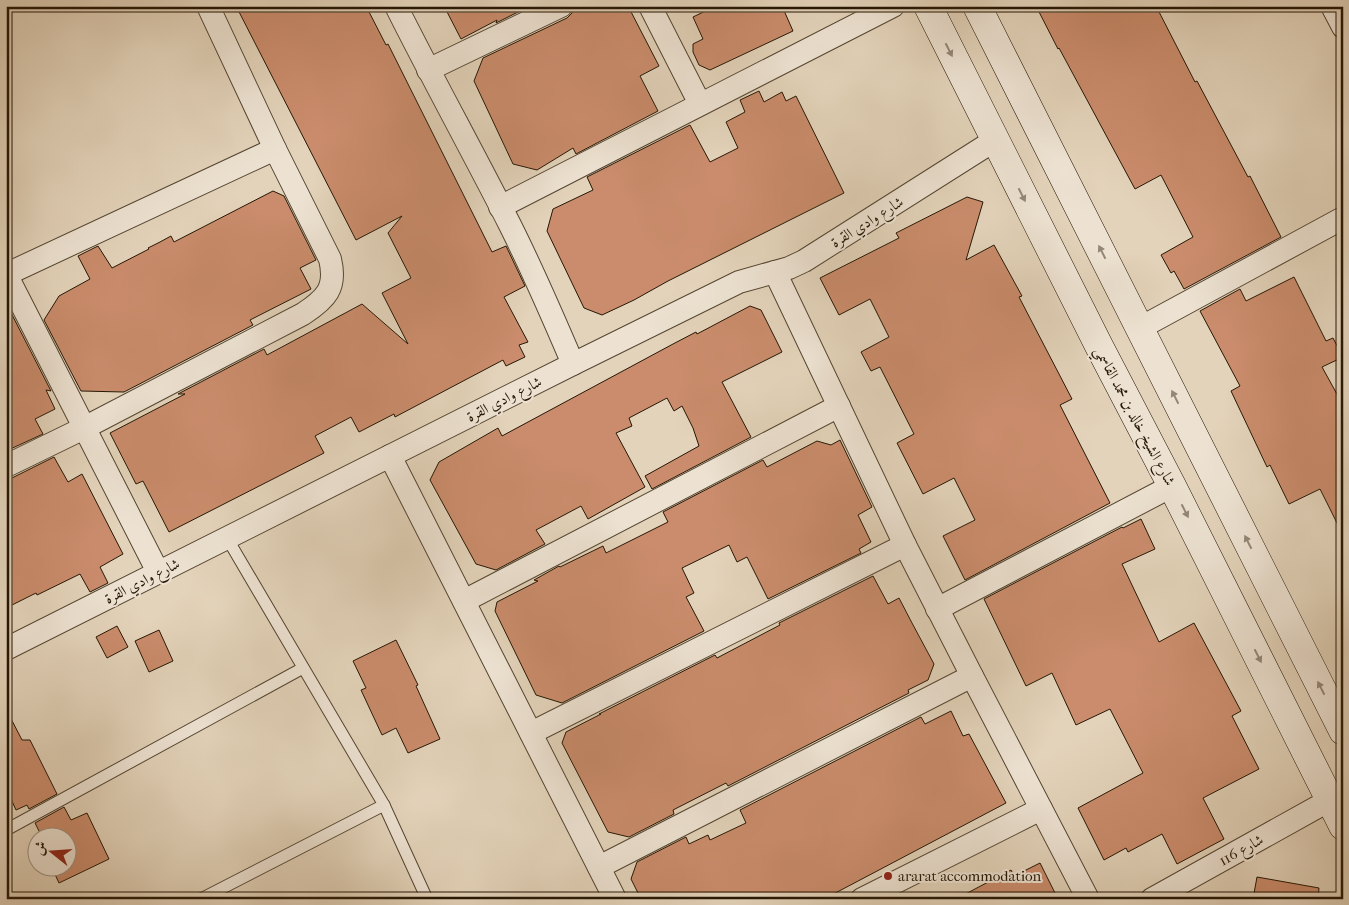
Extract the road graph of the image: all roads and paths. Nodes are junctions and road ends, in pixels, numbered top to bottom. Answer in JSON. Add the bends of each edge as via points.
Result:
{"nodes":[{"id":1,"x":208,"y":6,"type":"edge"},
{"id":2,"x":396,"y":6,"type":"edge"},
{"id":3,"x":561,"y":6,"type":"edge"},
{"id":4,"x":650,"y":6,"type":"edge"},
{"id":5,"x":893,"y":6,"type":"edge"},
{"id":6,"x":928,"y":6,"type":"edge"},
{"id":7,"x":977,"y":6,"type":"edge"},
{"id":8,"x":1332,"y":6,"type":"edge"},
{"id":9,"x":1343,"y":27,"type":"edge"},
{"id":10,"x":428,"y":70,"type":"junction"},
{"id":11,"x":700,"y":104,"type":"junction"},
{"id":12,"x":995,"y":140,"type":"junction"},
{"id":13,"x":275,"y":149,"type":"junction"},
{"id":14,"x":500,"y":206,"type":"junction"},
{"id":15,"x":1343,"y":218,"type":"edge"},
{"id":16,"x":775,"y":272,"type":"junction"},
{"id":17,"x":6,"y":274,"type":"edge"},
{"id":18,"x":1140,"y":328,"type":"junction"},
{"id":19,"x":573,"y":364,"type":"junction"},
{"id":20,"x":839,"y":406,"type":"junction"},
{"id":21,"x":84,"y":428,"type":"junction"},
{"id":22,"x":390,"y":456,"type":"junction"},
{"id":23,"x":6,"y":466,"type":"edge"},
{"id":24,"x":1172,"y":486,"type":"junction"},
{"id":25,"x":227,"y":538,"type":"junction"},
{"id":26,"x":905,"y":545,"type":"junction"},
{"id":27,"x":158,"y":572,"type":"junction"},
{"id":28,"x":464,"y":601,"type":"junction"},
{"id":29,"x":938,"y":608,"type":"junction"},
{"id":30,"x":6,"y":649,"type":"edge"},
{"id":31,"x":303,"y":668,"type":"junction"},
{"id":32,"x":972,"y":676,"type":"junction"},
{"id":33,"x":1343,"y":731,"type":"edge"},
{"id":34,"x":531,"y":733,"type":"junction"},
{"id":35,"x":1330,"y":800,"type":"junction"},
{"id":36,"x":384,"y":804,"type":"junction"},
{"id":37,"x":1041,"y":809,"type":"junction"},
{"id":38,"x":1343,"y":826,"type":"edge"},
{"id":39,"x":6,"y":830,"type":"edge"},
{"id":40,"x":599,"y":867,"type":"junction"},
{"id":41,"x":202,"y":899,"type":"edge"},
{"id":42,"x":427,"y":899,"type":"edge"},
{"id":43,"x":615,"y":899,"type":"edge"},
{"id":44,"x":862,"y":899,"type":"edge"},
{"id":45,"x":1088,"y":899,"type":"edge"},
{"id":46,"x":1152,"y":899,"type":"edge"}],
"edges":[{"from":1,"to":13,"type":"street"},
{"from":2,"to":10,"type":"street"},
{"from":3,"to":10,"type":"street"},
{"from":4,"to":11,"type":"street"},
{"from":5,"to":11,"type":"street"},
{"from":6,"to":12,"type":"main road","name":"شارع الشيخ خالد بن محمد القاسمي","one_way":true},
{"from":18,"to":7,"type":"main road","one_way":true},
{"from":8,"to":9,"type":"street"},
{"from":10,"to":14,"type":"street"},
{"from":11,"to":14,"type":"street"},
{"from":12,"to":16,"type":"street","name":"شارع وادي القرة","via":[[804,261]]},
{"from":12,"to":24,"type":"main road","name":"شارع الشيخ خالد بن محمد القاسمي","one_way":true},
{"from":13,"to":17,"type":"street"},
{"from":13,"to":21,"type":"street","via":[[330,259],[333,271],[325,297],[303,314]]},
{"from":14,"to":19,"type":"street"},
{"from":15,"to":18,"type":"street"},
{"from":16,"to":19,"type":"street","name":"شارع وادي القرة","via":[[739,282]]},
{"from":16,"to":20,"type":"street"},
{"from":17,"to":21,"type":"street"},
{"from":33,"to":18,"type":"main road","one_way":true},
{"from":19,"to":22,"type":"street","name":"شارع وادي القرة"},
{"from":20,"to":26,"type":"street"},
{"from":20,"to":28,"type":"street"},
{"from":21,"to":23,"type":"street"},
{"from":21,"to":27,"type":"street"},
{"from":22,"to":25,"type":"street","name":"شارع وادي القرة"},
{"from":22,"to":28,"type":"street"},
{"from":24,"to":29,"type":"street"},
{"from":24,"to":35,"type":"main road","name":"شارع الشيخ خالد بن محمد القاسمي","one_way":true},
{"from":25,"to":27,"type":"street","name":"شارع وادي القرة"},
{"from":25,"to":31,"type":"lane"},
{"from":26,"to":29,"type":"street"},
{"from":26,"to":34,"type":"street"},
{"from":27,"to":30,"type":"street","name":"شارع وادي القرة"},
{"from":28,"to":34,"type":"street"},
{"from":29,"to":32,"type":"street"},
{"from":31,"to":36,"type":"lane"},
{"from":31,"to":39,"type":"lane"},
{"from":32,"to":37,"type":"street"},
{"from":32,"to":40,"type":"street"},
{"from":34,"to":40,"type":"street"},
{"from":35,"to":38,"type":"main road","name":"شارع الشيخ خالد بن محمد القاسمي"},
{"from":35,"to":46,"type":"street","name":"شارع 116"},
{"from":36,"to":41,"type":"lane"},
{"from":36,"to":42,"type":"lane"},
{"from":37,"to":44,"type":"street"},
{"from":37,"to":45,"type":"street"},
{"from":40,"to":43,"type":"street"}]}
